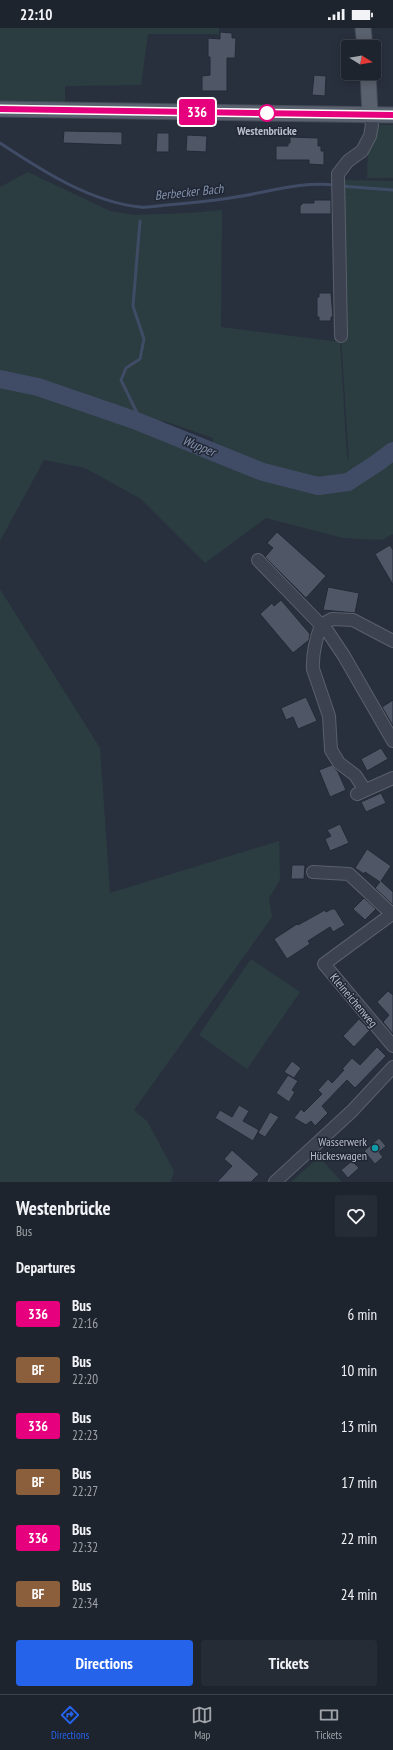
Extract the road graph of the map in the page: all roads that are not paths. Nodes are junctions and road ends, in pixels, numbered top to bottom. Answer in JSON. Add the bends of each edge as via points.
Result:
{"nodes":[{"id":1,"x":363,"y":28,"type":"edge"},
{"id":2,"x":364,"y":40,"type":"edge"},
{"id":3,"x":368,"y":80,"type":"edge"},
{"id":4,"x":0,"y":109,"type":"edge"},
{"id":5,"x":370,"y":114,"type":"junction"},
{"id":6,"x":393,"y":114,"type":"edge"},
{"id":7,"x":340,"y":336,"type":"dead end"},
{"id":8,"x":258,"y":560,"type":"dead end"},
{"id":9,"x":321,"y":625,"type":"junction"},
{"id":10,"x":393,"y":641,"type":"edge"},
{"id":11,"x":393,"y":741,"type":"edge"},
{"id":12,"x":393,"y":778,"type":"edge"},
{"id":13,"x":313,"y":872,"type":"dead end"},
{"id":14,"x":393,"y":915,"type":"edge"},
{"id":15,"x":393,"y":1046,"type":"edge"},
{"id":16,"x":393,"y":1067,"type":"edge"},
{"id":17,"x":275,"y":1182,"type":"edge"}],
"edges":[{"from":1,"to":2,"type":"main road"},
{"from":3,"to":5,"type":"main road"},
{"from":4,"to":5,"type":"main road"},
{"from":5,"to":6,"type":"main road"},
{"from":5,"to":7,"type":"street","via":[[370,136],[362,151],[348,161],[338,174]]},
{"from":8,"to":9,"type":"street"},
{"from":9,"to":10,"type":"street","via":[[332,619],[353,620]]},
{"from":9,"to":11,"type":"street","via":[[344,656]]},
{"from":9,"to":12,"type":"street","via":[[314,647],[313,668],[329,716],[330,744],[334,756],[355,775],[361,792]]},
{"from":13,"to":14,"type":"street","name":"Kleineichenweg","via":[[349,874]]},
{"from":14,"to":15,"type":"street","name":"Kleineichenweg","via":[[324,964]]},
{"from":16,"to":17,"type":"street","via":[[352,1111]]}]}
